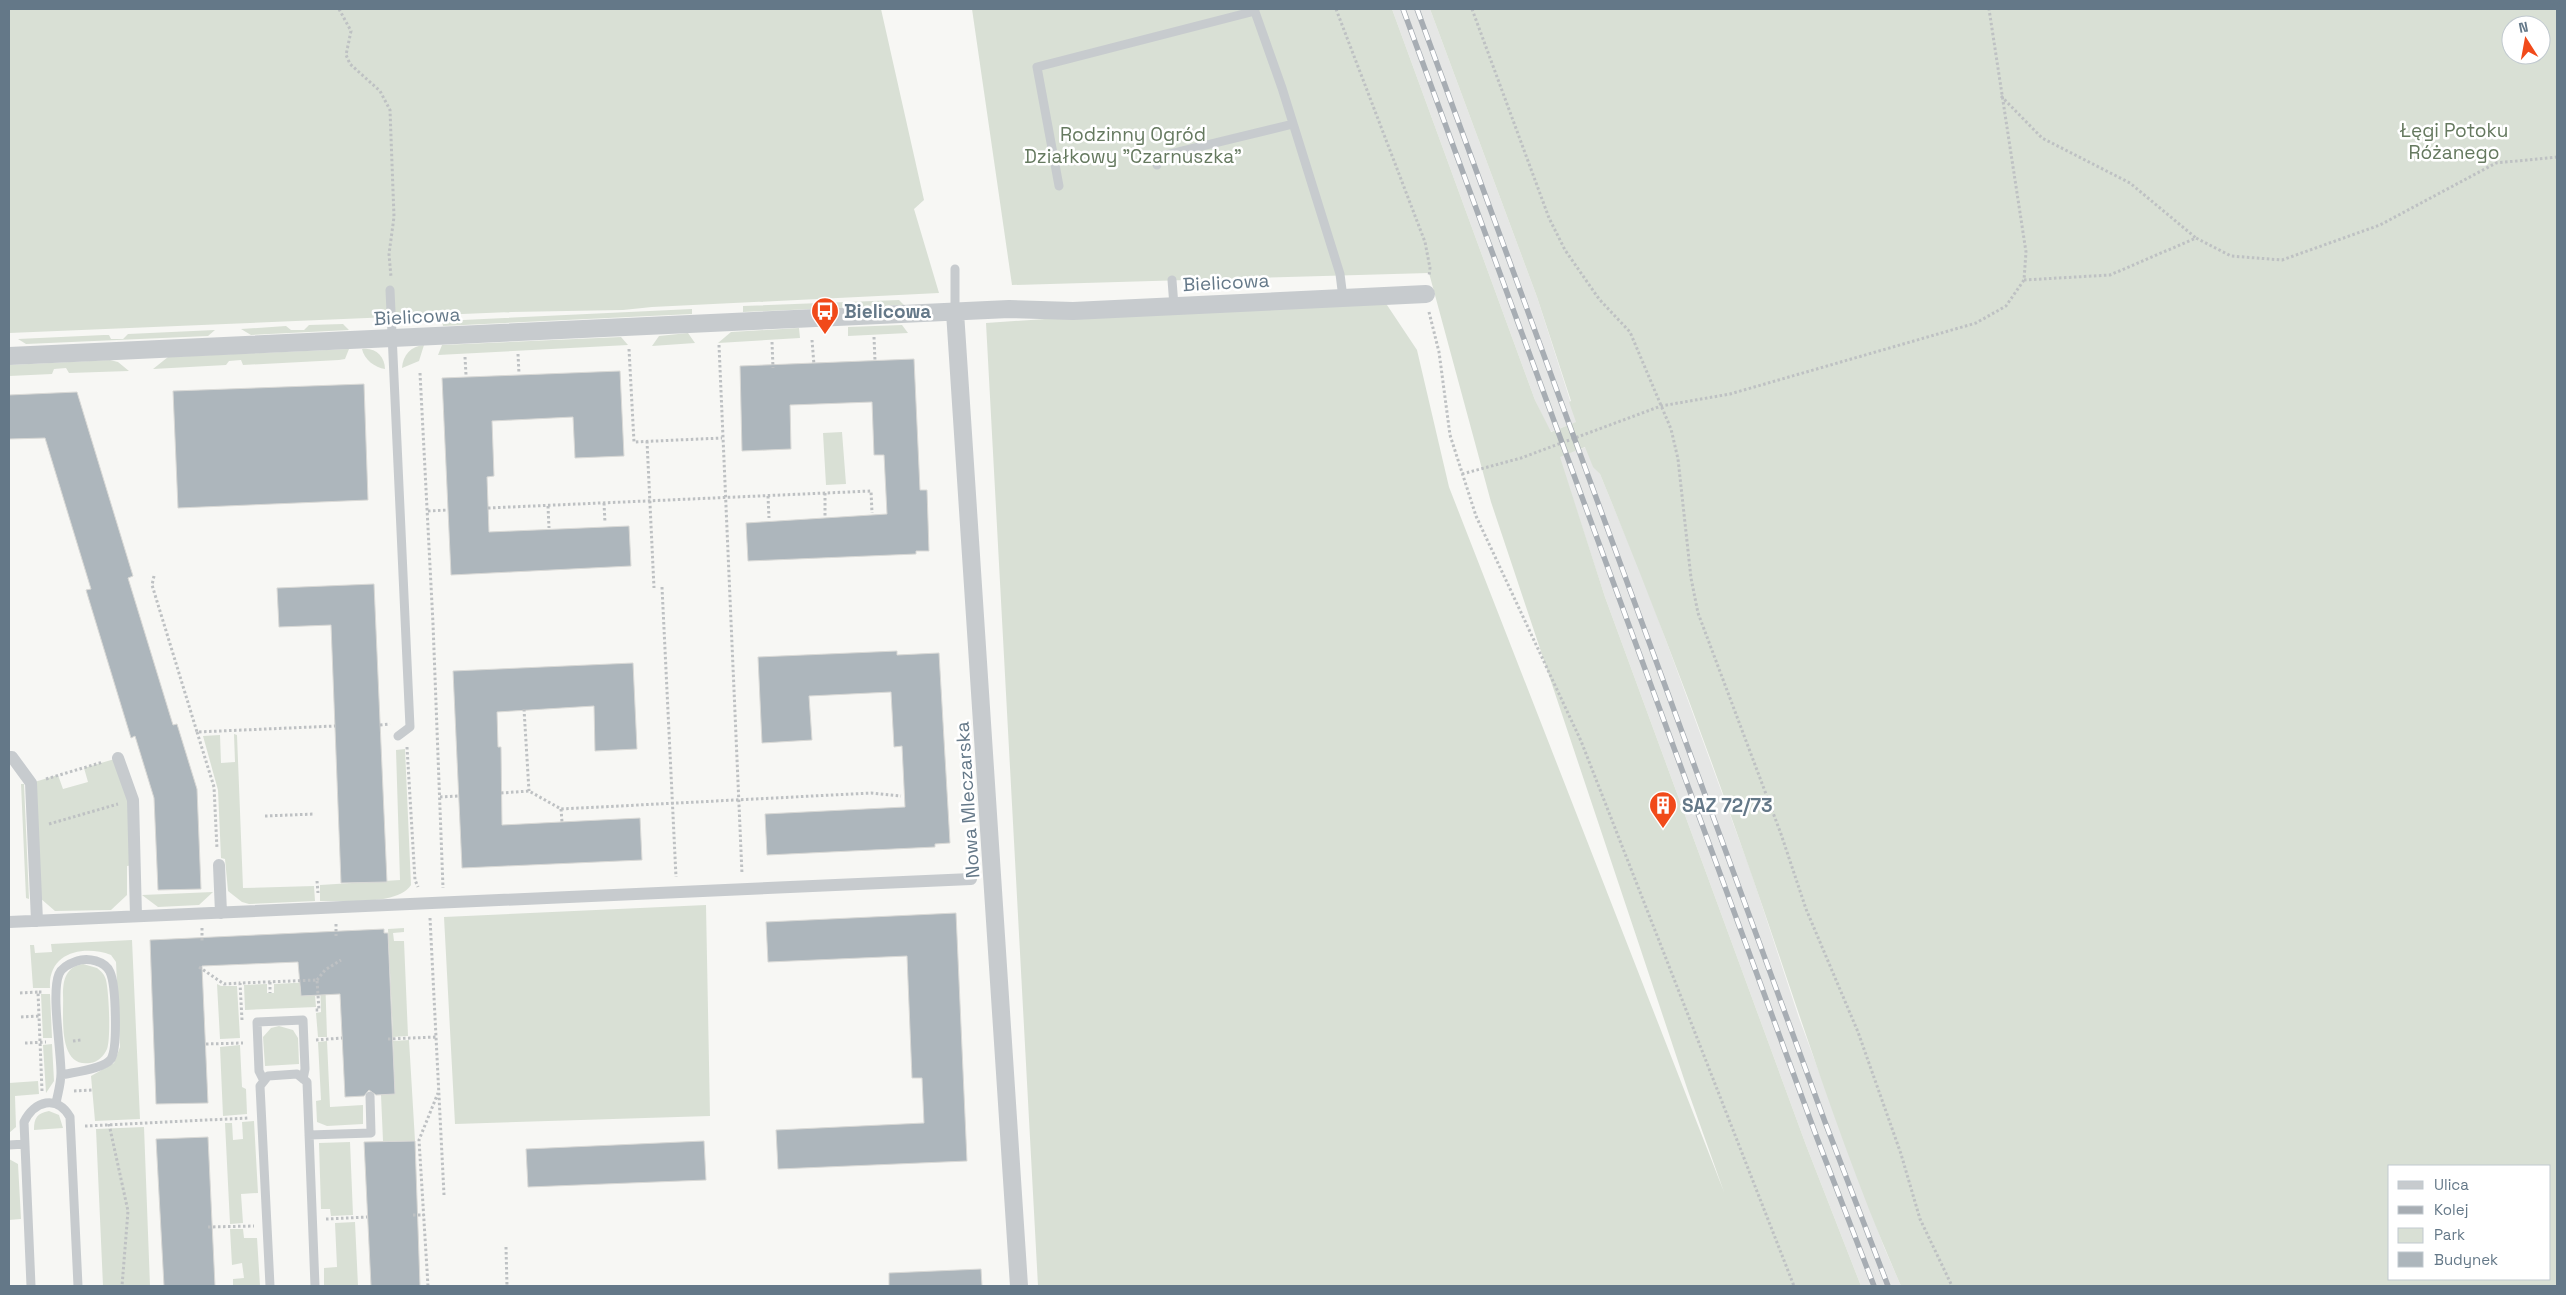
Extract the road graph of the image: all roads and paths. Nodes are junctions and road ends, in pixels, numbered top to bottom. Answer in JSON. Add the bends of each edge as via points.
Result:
{"nodes":[{"id":1,"x":339,"y":9,"type":"edge"},
{"id":2,"x":1336,"y":9,"type":"edge"},
{"id":3,"x":1472,"y":9,"type":"edge"},
{"id":4,"x":1989,"y":9,"type":"edge"},
{"id":5,"x":1254,"y":10,"type":"edge"},
{"id":6,"x":2001,"y":96,"type":"junction"},
{"id":7,"x":1293,"y":124,"type":"junction"},
{"id":8,"x":2557,"y":157,"type":"edge"},
{"id":9,"x":1157,"y":165,"type":"dead end"},
{"id":10,"x":1059,"y":186,"type":"dead end"},
{"id":11,"x":2196,"y":238,"type":"junction"},
{"id":12,"x":955,"y":269,"type":"dead end"},
{"id":13,"x":1172,"y":280,"type":"dead end"},
{"id":14,"x":2024,"y":280,"type":"junction"},
{"id":15,"x":390,"y":290,"type":"joint"},
{"id":16,"x":1426,"y":294,"type":"junction"},
{"id":17,"x":1343,"y":298,"type":"junction"},
{"id":18,"x":1174,"y":306,"type":"junction"},
{"id":19,"x":955,"y":312,"type":"junction"},
{"id":20,"x":874,"y":336,"type":"dead end"},
{"id":21,"x":393,"y":338,"type":"junction"},
{"id":22,"x":812,"y":340,"type":"dead end"},
{"id":23,"x":772,"y":342,"type":"dead end"},
{"id":24,"x":719,"y":345,"type":"dead end"},
{"id":25,"x":629,"y":349,"type":"dead end"},
{"id":26,"x":518,"y":354,"type":"dead end"},
{"id":27,"x":9,"y":356,"type":"edge"},
{"id":28,"x":465,"y":357,"type":"dead end"},
{"id":29,"x":875,"y":361,"type":"dead end"},
{"id":30,"x":814,"y":365,"type":"dead end"},
{"id":31,"x":773,"y":368,"type":"dead end"},
{"id":32,"x":420,"y":373,"type":"dead end"},
{"id":33,"x":519,"y":374,"type":"dead end"},
{"id":34,"x":466,"y":375,"type":"dead end"},
{"id":35,"x":1660,"y":406,"type":"junction"},
{"id":36,"x":722,"y":438,"type":"junction"},
{"id":37,"x":647,"y":441,"type":"junction"},
{"id":38,"x":1462,"y":474,"type":"junction"},
{"id":39,"x":824,"y":493,"type":"junction"},
{"id":40,"x":768,"y":496,"type":"junction"},
{"id":41,"x":726,"y":498,"type":"junction"},
{"id":42,"x":649,"y":501,"type":"junction"},
{"id":43,"x":604,"y":503,"type":"junction"},
{"id":44,"x":548,"y":506,"type":"junction"},
{"id":45,"x":488,"y":508,"type":"dead end"},
{"id":46,"x":448,"y":510,"type":"dead end"},
{"id":47,"x":428,"y":511,"type":"junction"},
{"id":48,"x":872,"y":513,"type":"dead end"},
{"id":49,"x":826,"y":516,"type":"dead end"},
{"id":50,"x":769,"y":518,"type":"dead end"},
{"id":51,"x":605,"y":523,"type":"dead end"},
{"id":52,"x":549,"y":528,"type":"dead end"},
{"id":53,"x":154,"y":576,"type":"dead end"},
{"id":54,"x":662,"y":587,"type":"dead end"},
{"id":55,"x":654,"y":588,"type":"dead end"},
{"id":56,"x":524,"y":709,"type":"dead end"},
{"id":57,"x":335,"y":726,"type":"dead end"},
{"id":58,"x":197,"y":732,"type":"junction"},
{"id":59,"x":398,"y":736,"type":"dead end"},
{"id":60,"x":9,"y":757,"type":"edge"},
{"id":61,"x":118,"y":758,"type":"joint"},
{"id":62,"x":31,"y":783,"type":"junction"},
{"id":63,"x":529,"y":791,"type":"junction"},
{"id":64,"x":501,"y":793,"type":"dead end"},
{"id":65,"x":458,"y":796,"type":"dead end"},
{"id":66,"x":901,"y":796,"type":"dead end"},
{"id":67,"x":440,"y":797,"type":"junction"},
{"id":68,"x":132,"y":800,"type":"junction"},
{"id":69,"x":738,"y":800,"type":"junction"},
{"id":70,"x":672,"y":803,"type":"junction"},
{"id":71,"x":561,"y":809,"type":"junction"},
{"id":72,"x":315,"y":814,"type":"dead end"},
{"id":73,"x":265,"y":816,"type":"dead end"},
{"id":74,"x":562,"y":822,"type":"dead end"},
{"id":75,"x":33,"y":828,"type":"junction"},
{"id":76,"x":219,"y":865,"type":"joint"},
{"id":77,"x":971,"y":879,"type":"dead end"},
{"id":78,"x":742,"y":890,"type":"junction"},
{"id":79,"x":677,"y":893,"type":"junction"},
{"id":80,"x":443,"y":903,"type":"junction"},
{"id":81,"x":430,"y":904,"type":"junction"},
{"id":82,"x":221,"y":913,"type":"junction"},
{"id":83,"x":136,"y":916,"type":"junction"},
{"id":84,"x":37,"y":921,"type":"junction"},
{"id":85,"x":9,"y":922,"type":"edge"},
{"id":86,"x":341,"y":960,"type":"dead end"},
{"id":87,"x":199,"y":967,"type":"dead end"},
{"id":88,"x":317,"y":980,"type":"dead end"},
{"id":89,"x":270,"y":982,"type":"dead end"},
{"id":90,"x":240,"y":983,"type":"dead end"},
{"id":91,"x":57,"y":991,"type":"junction"},
{"id":92,"x":38,"y":992,"type":"junction"},
{"id":93,"x":20,"y":993,"type":"dead end"},
{"id":94,"x":270,"y":993,"type":"dead end"},
{"id":95,"x":39,"y":1016,"type":"junction"},
{"id":96,"x":21,"y":1017,"type":"dead end"},
{"id":97,"x":436,"y":1037,"type":"junction"},
{"id":98,"x":342,"y":1038,"type":"dead end"},
{"id":99,"x":388,"y":1039,"type":"dead end"},
{"id":100,"x":316,"y":1040,"type":"dead end"},
{"id":101,"x":242,"y":1043,"type":"dead end"},
{"id":102,"x":206,"y":1044,"type":"dead end"},
{"id":103,"x":61,"y":1075,"type":"junction"},
{"id":104,"x":302,"y":1079,"type":"junction"},
{"id":105,"x":264,"y":1081,"type":"junction"},
{"id":106,"x":93,"y":1090,"type":"dead end"},
{"id":107,"x":439,"y":1090,"type":"junction"},
{"id":108,"x":66,"y":1092,"type":"dead end"},
{"id":109,"x":370,"y":1096,"type":"dead end"},
{"id":110,"x":56,"y":1103,"type":"junction"},
{"id":111,"x":42,"y":1104,"type":"junction"},
{"id":112,"x":262,"y":1118,"type":"junction"},
{"id":113,"x":108,"y":1124,"type":"junction"},
{"id":114,"x":71,"y":1126,"type":"junction"},
{"id":115,"x":309,"y":1136,"type":"junction"},
{"id":116,"x":25,"y":1144,"type":"junction"},
{"id":117,"x":9,"y":1145,"type":"edge"},
{"id":118,"x":444,"y":1195,"type":"dead end"},
{"id":119,"x":413,"y":1215,"type":"dead end"},
{"id":120,"x":424,"y":1215,"type":"junction"},
{"id":121,"x":367,"y":1217,"type":"dead end"},
{"id":122,"x":312,"y":1220,"type":"junction"},
{"id":123,"x":267,"y":1226,"type":"junction"},
{"id":124,"x":208,"y":1227,"type":"dead end"},
{"id":125,"x":506,"y":1247,"type":"dead end"},
{"id":126,"x":31,"y":1286,"type":"edge"},
{"id":127,"x":78,"y":1286,"type":"edge"},
{"id":128,"x":122,"y":1286,"type":"edge"},
{"id":129,"x":270,"y":1286,"type":"edge"},
{"id":130,"x":316,"y":1286,"type":"edge"},
{"id":131,"x":428,"y":1286,"type":"edge"},
{"id":132,"x":507,"y":1286,"type":"edge"},
{"id":133,"x":1019,"y":1286,"type":"edge"},
{"id":134,"x":1794,"y":1286,"type":"edge"},
{"id":135,"x":1952,"y":1286,"type":"edge"}],
"edges":[{"from":1,"to":15,"type":"path","via":[[351,31],[346,55],[350,64],[380,91],[390,110],[394,217],[389,254]]},
{"from":2,"to":16,"type":"path","via":[[1425,242],[1430,268]]},
{"from":3,"to":35,"type":"path","via":[[1549,218],[1598,299],[1630,332]]},
{"from":4,"to":6,"type":"path"},
{"from":5,"to":7,"type":"lane"},
{"from":5,"to":10,"type":"lane","via":[[1037,67]]},
{"from":6,"to":11,"type":"path","via":[[2042,138],[2130,183]]},
{"from":6,"to":14,"type":"path","via":[[2026,252]]},
{"from":7,"to":9,"type":"lane","via":[[1157,157]]},
{"from":7,"to":17,"type":"lane","via":[[1340,274]]},
{"from":8,"to":11,"type":"path","via":[[2496,163],[2380,224],[2282,260],[2231,256]]},
{"from":11,"to":14,"type":"path","via":[[2110,275]]},
{"from":12,"to":19,"type":"lane"},
{"from":13,"to":18,"type":"lane"},
{"from":14,"to":35,"type":"path","via":[[2006,306],[1976,323],[1730,394]]},
{"from":15,"to":21,"type":"lane"},
{"from":16,"to":17,"type":"street","name":"Bielicowa"},
{"from":16,"to":38,"type":"path","via":[[1439,352],[1450,435]]},
{"from":17,"to":18,"type":"street","name":"Bielicowa"},
{"from":18,"to":19,"type":"street","name":"Bielicowa"},
{"from":19,"to":21,"type":"street","name":"Bielicowa"},
{"from":19,"to":133,"type":"street","name":"Nowa Mleczarska"},
{"from":20,"to":29,"type":"path"},
{"from":21,"to":27,"type":"street","name":"Bielicowa"},
{"from":21,"to":59,"type":"lane","via":[[410,728]]},
{"from":22,"to":30,"type":"path"},
{"from":23,"to":31,"type":"path"},
{"from":24,"to":36,"type":"path"},
{"from":25,"to":37,"type":"path","via":[[634,442]]},
{"from":26,"to":33,"type":"path"},
{"from":28,"to":34,"type":"path"},
{"from":32,"to":47,"type":"path"},
{"from":35,"to":38,"type":"path","via":[[1522,458]]},
{"from":35,"to":135,"type":"path","via":[[1671,429],[1678,459],[1698,613],[1806,908],[1858,1032],[1920,1219]]},
{"from":36,"to":37,"type":"path"},
{"from":36,"to":41,"type":"path"},
{"from":37,"to":42,"type":"path"},
{"from":38,"to":134,"type":"path","via":[[1476,516],[1604,797]]},
{"from":39,"to":40,"type":"path"},
{"from":39,"to":48,"type":"path","via":[[871,491]]},
{"from":39,"to":49,"type":"path"},
{"from":40,"to":41,"type":"path"},
{"from":40,"to":50,"type":"path"},
{"from":41,"to":42,"type":"path"},
{"from":41,"to":69,"type":"path"},
{"from":42,"to":43,"type":"path"},
{"from":42,"to":55,"type":"path"},
{"from":43,"to":44,"type":"path"},
{"from":43,"to":51,"type":"path"},
{"from":44,"to":45,"type":"path"},
{"from":44,"to":52,"type":"path"},
{"from":46,"to":47,"type":"path"},
{"from":47,"to":67,"type":"path"},
{"from":53,"to":58,"type":"path","via":[[152,585]]},
{"from":54,"to":70,"type":"path"},
{"from":56,"to":63,"type":"path"},
{"from":57,"to":58,"type":"path"},
{"from":58,"to":76,"type":"path","via":[[214,787]]},
{"from":60,"to":62,"type":"street"},
{"from":61,"to":62,"type":"path"},
{"from":61,"to":68,"type":"street"},
{"from":62,"to":75,"type":"street"},
{"from":63,"to":64,"type":"path"},
{"from":63,"to":71,"type":"path"},
{"from":65,"to":67,"type":"path"},
{"from":66,"to":69,"type":"path","via":[[870,793]]},
{"from":67,"to":80,"type":"path"},
{"from":68,"to":75,"type":"path"},
{"from":68,"to":83,"type":"street"},
{"from":69,"to":70,"type":"path"},
{"from":69,"to":78,"type":"path"},
{"from":70,"to":71,"type":"path"},
{"from":70,"to":79,"type":"path"},
{"from":71,"to":74,"type":"path"},
{"from":72,"to":73,"type":"path"},
{"from":75,"to":84,"type":"street"},
{"from":76,"to":82,"type":"street"},
{"from":77,"to":78,"type":"street"},
{"from":78,"to":79,"type":"street"},
{"from":79,"to":80,"type":"street"},
{"from":80,"to":81,"type":"street"},
{"from":81,"to":82,"type":"street"},
{"from":81,"to":97,"type":"path"},
{"from":82,"to":83,"type":"street"},
{"from":83,"to":84,"type":"street"},
{"from":84,"to":85,"type":"street"},
{"from":86,"to":88,"type":"path","via":[[325,970]]},
{"from":87,"to":90,"type":"path","via":[[224,984]]},
{"from":89,"to":94,"type":"path"},
{"from":91,"to":92,"type":"path"},
{"from":91,"to":103,"type":"lane"},
{"from":91,"to":103,"type":"lane","via":[[59,973],[82,959],[99,961],[110,971],[115,1046],[111,1060],[99,1068]]},
{"from":92,"to":93,"type":"path"},
{"from":92,"to":95,"type":"path"},
{"from":95,"to":96,"type":"path"},
{"from":95,"to":111,"type":"path"},
{"from":97,"to":99,"type":"path"},
{"from":97,"to":107,"type":"path"},
{"from":98,"to":100,"type":"path"},
{"from":101,"to":102,"type":"path"},
{"from":103,"to":110,"type":"lane"},
{"from":104,"to":105,"type":"lane","via":[[298,1074],[268,1076]]},
{"from":104,"to":105,"type":"lane","via":[[305,1070],[303,1020],[257,1022],[258,1071]]},
{"from":104,"to":115,"type":"lane","via":[[307,1082]]},
{"from":105,"to":112,"type":"lane","via":[[260,1086]]},
{"from":106,"to":108,"type":"path"},
{"from":107,"to":118,"type":"path"},
{"from":107,"to":120,"type":"path","via":[[420,1140]]},
{"from":109,"to":115,"type":"lane","via":[[372,1133]]},
{"from":110,"to":111,"type":"lane"},
{"from":110,"to":114,"type":"lane","via":[[65,1108]]},
{"from":111,"to":116,"type":"lane","via":[[30,1110],[24,1122]]},
{"from":112,"to":113,"type":"path"},
{"from":112,"to":123,"type":"lane"},
{"from":113,"to":114,"type":"path"},
{"from":113,"to":128,"type":"path","via":[[128,1211]]},
{"from":114,"to":127,"type":"lane"},
{"from":115,"to":122,"type":"lane"},
{"from":116,"to":117,"type":"lane"},
{"from":116,"to":126,"type":"lane"},
{"from":119,"to":120,"type":"path"},
{"from":120,"to":131,"type":"path"},
{"from":121,"to":122,"type":"path"},
{"from":122,"to":130,"type":"lane"},
{"from":123,"to":124,"type":"path"},
{"from":123,"to":129,"type":"lane"},
{"from":125,"to":132,"type":"path"}]}
